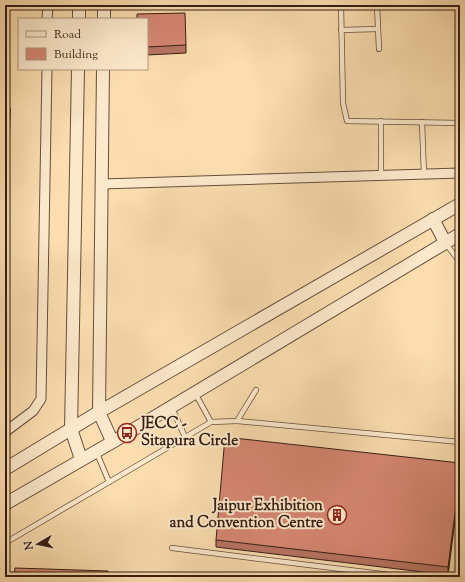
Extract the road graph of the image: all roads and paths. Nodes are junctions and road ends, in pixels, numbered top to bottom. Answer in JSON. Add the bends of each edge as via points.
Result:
{"nodes":[{"id":1,"x":48,"y":5,"type":"edge"},
{"id":2,"x":79,"y":5,"type":"edge"},
{"id":3,"x":104,"y":5,"type":"edge"},
{"id":4,"x":341,"y":5,"type":"edge"},
{"id":5,"x":377,"y":5,"type":"edge"},
{"id":6,"x":47,"y":18,"type":"edge"},
{"id":7,"x":78,"y":18,"type":"edge"},
{"id":8,"x":104,"y":18,"type":"edge"},
{"id":9,"x":378,"y":29,"type":"junction"},
{"id":10,"x":341,"y":30,"type":"junction"},
{"id":11,"x":379,"y":49,"type":"dead end"},
{"id":12,"x":47,"y":70,"type":"edge"},
{"id":13,"x":78,"y":70,"type":"edge"},
{"id":14,"x":103,"y":70,"type":"edge"},
{"id":15,"x":381,"y":121,"type":"junction"},
{"id":16,"x":422,"y":122,"type":"junction"},
{"id":17,"x":460,"y":123,"type":"edge"},
{"id":18,"x":460,"y":174,"type":"edge"},
{"id":19,"x":424,"y":175,"type":"junction"},
{"id":20,"x":381,"y":176,"type":"junction"},
{"id":21,"x":102,"y":184,"type":"junction"},
{"id":22,"x":460,"y":204,"type":"edge"},
{"id":23,"x":432,"y":219,"type":"junction"},
{"id":24,"x":460,"y":234,"type":"edge"},
{"id":25,"x":445,"y":242,"type":"junction"},
{"id":26,"x":460,"y":262,"type":"edge"},
{"id":27,"x":256,"y":390,"type":"dead end"},
{"id":28,"x":195,"y":392,"type":"junction"},
{"id":29,"x":171,"y":406,"type":"junction"},
{"id":30,"x":99,"y":412,"type":"junction"},
{"id":31,"x":237,"y":421,"type":"junction"},
{"id":32,"x":211,"y":422,"type":"junction"},
{"id":33,"x":71,"y":429,"type":"junction"},
{"id":34,"x":5,"y":432,"type":"edge"},
{"id":35,"x":185,"y":437,"type":"junction"},
{"id":36,"x":112,"y":441,"type":"junction"},
{"id":37,"x":460,"y":442,"type":"edge"},
{"id":38,"x":96,"y":451,"type":"junction"},
{"id":39,"x":81,"y":459,"type":"junction"},
{"id":40,"x":5,"y":469,"type":"edge"},
{"id":41,"x":109,"y":482,"type":"junction"},
{"id":42,"x":5,"y":504,"type":"edge"},
{"id":43,"x":5,"y":543,"type":"edge"},
{"id":44,"x":172,"y":548,"type":"dead end"},
{"id":45,"x":460,"y":571,"type":"edge"},
{"id":46,"x":406,"y":577,"type":"edge"},
{"id":47,"x":455,"y":577,"type":"edge"}],
"edges":[{"from":1,"to":6,"type":"street"},
{"from":2,"to":7,"type":"street"},
{"from":3,"to":8,"type":"street"},
{"from":4,"to":10,"type":"lane"},
{"from":5,"to":9,"type":"lane"},
{"from":9,"to":10,"type":"lane"},
{"from":9,"to":11,"type":"lane"},
{"from":10,"to":15,"type":"lane","via":[[345,117],[350,122]]},
{"from":12,"to":34,"type":"street","via":[[41,399],[33,411]]},
{"from":13,"to":33,"type":"street"},
{"from":14,"to":21,"type":"street"},
{"from":15,"to":16,"type":"lane"},
{"from":15,"to":20,"type":"lane"},
{"from":16,"to":17,"type":"lane"},
{"from":16,"to":19,"type":"lane"},
{"from":18,"to":19,"type":"street"},
{"from":19,"to":20,"type":"street"},
{"from":20,"to":21,"type":"street"},
{"from":21,"to":30,"type":"street"},
{"from":22,"to":23,"type":"street"},
{"from":23,"to":25,"type":"street"},
{"from":23,"to":30,"type":"street"},
{"from":24,"to":25,"type":"street"},
{"from":25,"to":26,"type":"lane"},
{"from":25,"to":28,"type":"street"},
{"from":27,"to":31,"type":"lane"},
{"from":28,"to":29,"type":"street"},
{"from":28,"to":32,"type":"lane"},
{"from":29,"to":35,"type":"lane"},
{"from":29,"to":36,"type":"street"},
{"from":30,"to":33,"type":"street"},
{"from":30,"to":36,"type":"street"},
{"from":31,"to":32,"type":"lane"},
{"from":31,"to":37,"type":"lane"},
{"from":32,"to":35,"type":"lane"},
{"from":33,"to":39,"type":"street"},
{"from":33,"to":40,"type":"street"},
{"from":35,"to":41,"type":"lane"},
{"from":36,"to":38,"type":"street"},
{"from":38,"to":39,"type":"street"},
{"from":38,"to":41,"type":"lane"},
{"from":39,"to":42,"type":"street"},
{"from":41,"to":43,"type":"lane"},
{"from":44,"to":46,"type":"lane"},
{"from":45,"to":47,"type":"lane"}]}
